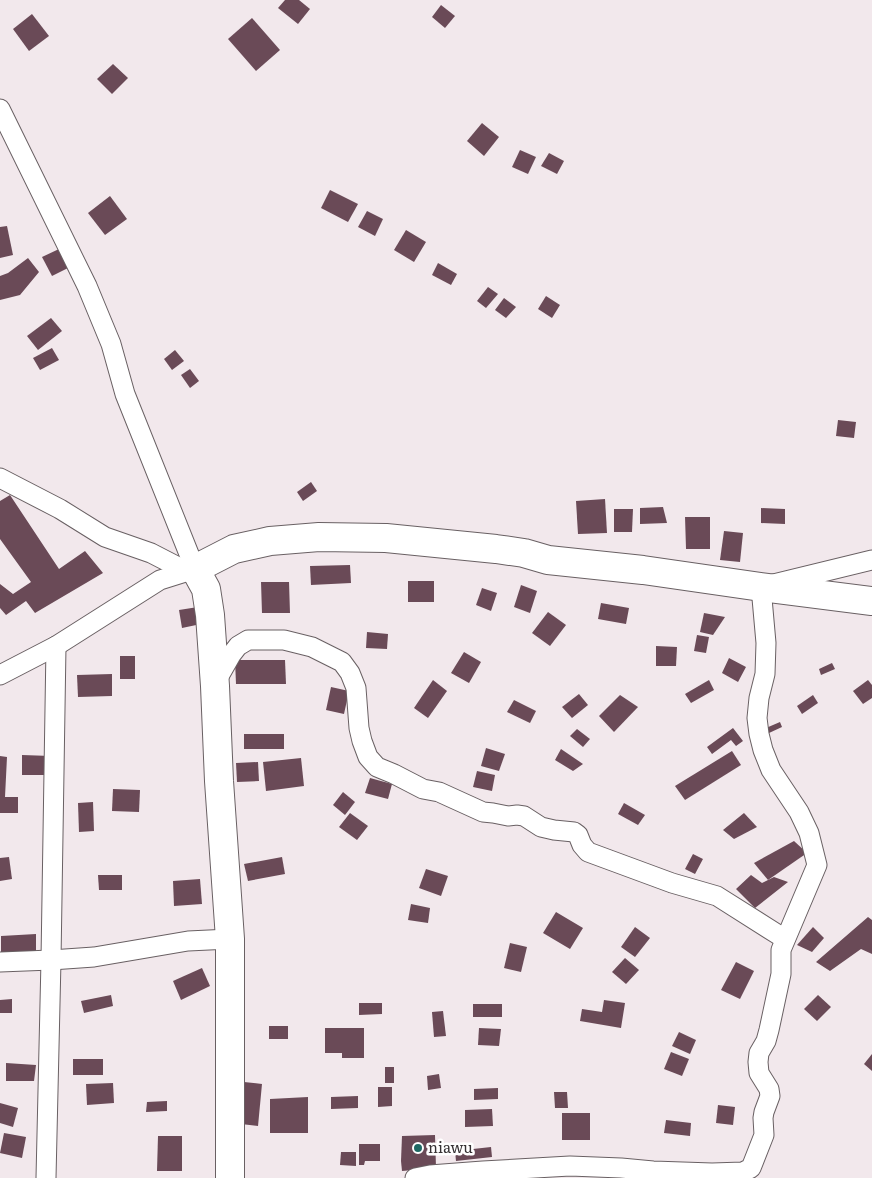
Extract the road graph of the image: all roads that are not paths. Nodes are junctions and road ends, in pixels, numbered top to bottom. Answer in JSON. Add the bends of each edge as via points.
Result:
{"nodes":[{"id":1,"x":0,"y":109,"type":"edge"},
{"id":2,"x":0,"y":478,"type":"edge"},
{"id":3,"x":872,"y":560,"type":"edge"},
{"id":4,"x":191,"y":570,"type":"junction"},
{"id":5,"x":761,"y":587,"type":"junction"},
{"id":6,"x":872,"y":601,"type":"edge"},
{"id":7,"x":56,"y":646,"type":"junction"},
{"id":8,"x":0,"y":675,"type":"edge"},
{"id":9,"x":215,"y":686,"type":"junction"},
{"id":10,"x":230,"y":939,"type":"junction"},
{"id":11,"x":785,"y":939,"type":"junction"},
{"id":12,"x":51,"y":960,"type":"junction"},
{"id":13,"x":0,"y":962,"type":"edge"},
{"id":14,"x":46,"y":1178,"type":"edge"},
{"id":15,"x":230,"y":1178,"type":"edge"},
{"id":16,"x":415,"y":1178,"type":"edge"}],
"edges":[{"from":1,"to":4,"type":"street","via":[[87,286],[111,344],[125,394]]},
{"from":2,"to":4,"type":"street","via":[[105,537]]},
{"from":3,"to":5,"type":"street"},
{"from":4,"to":5,"type":"street","via":[[234,549],[319,536],[386,538],[496,549],[548,560]]},
{"from":4,"to":7,"type":"street","via":[[160,580]]},
{"from":4,"to":9,"type":"street","via":[[206,590]]},
{"from":5,"to":6,"type":"street"},
{"from":5,"to":11,"type":"street","via":[[766,643],[765,674],[757,718],[759,734],[771,770],[810,833],[818,865]]},
{"from":7,"to":8,"type":"street"},
{"from":7,"to":12,"type":"street"},
{"from":9,"to":10,"type":"street","via":[[218,781]]},
{"from":9,"to":11,"type":"street","via":[[238,646],[248,640],[284,640],[312,647],[342,662],[350,673],[356,688],[362,741],[376,767],[483,812],[524,816],[541,827],[574,832],[588,852],[664,881],[717,896]]},
{"from":10,"to":12,"type":"street","via":[[188,941],[94,957]]},
{"from":10,"to":15,"type":"street"},
{"from":11,"to":16,"type":"street","via":[[769,1030],[759,1052],[759,1074],[770,1096],[763,1118],[764,1135],[751,1168],[743,1172],[712,1173],[570,1166],[484,1170]]},
{"from":12,"to":13,"type":"street"},
{"from":12,"to":14,"type":"street"}]}
